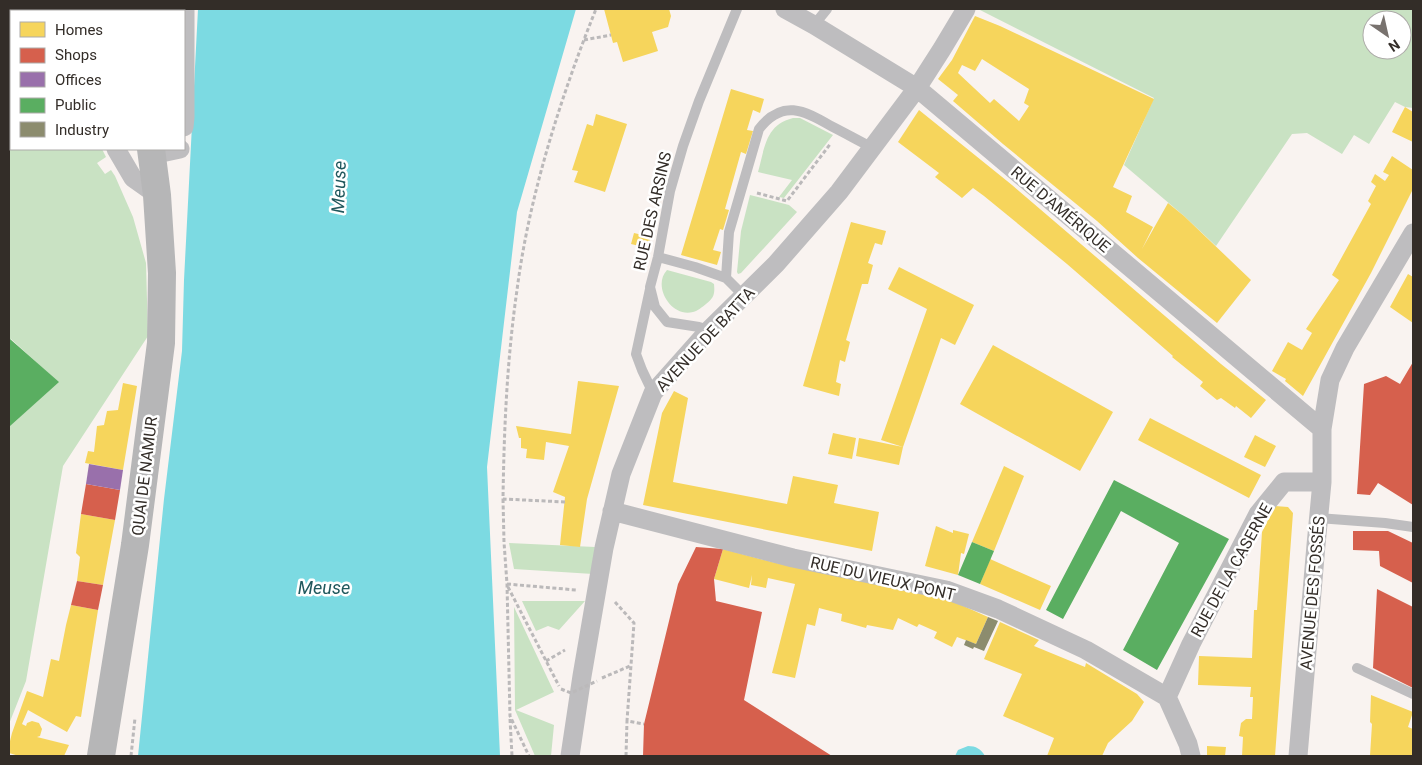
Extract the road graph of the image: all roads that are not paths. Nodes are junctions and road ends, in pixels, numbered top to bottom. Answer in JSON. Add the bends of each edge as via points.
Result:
{"nodes":[{"id":1,"x":737,"y":9,"type":"edge"},
{"id":2,"x":786,"y":9,"type":"edge"},
{"id":3,"x":827,"y":9,"type":"edge"},
{"id":4,"x":966,"y":9,"type":"edge"},
{"id":5,"x":185,"y":10,"type":"edge"},
{"id":6,"x":814,"y":25,"type":"junction"},
{"id":7,"x":917,"y":88,"type":"junction"},
{"id":8,"x":185,"y":118,"type":"edge"},
{"id":9,"x":873,"y":148,"type":"junction"},
{"id":10,"x":117,"y":150,"type":"edge"},
{"id":11,"x":170,"y":150,"type":"edge"},
{"id":12,"x":151,"y":152,"type":"edge"},
{"id":13,"x":157,"y":195,"type":"junction"},
{"id":14,"x":1413,"y":233,"type":"edge"},
{"id":15,"x":658,"y":257,"type":"junction"},
{"id":16,"x":726,"y":278,"type":"junction"},
{"id":17,"x":650,"y":287,"type":"junction"},
{"id":18,"x":744,"y":296,"type":"junction"},
{"id":19,"x":709,"y":330,"type":"junction"},
{"id":20,"x":653,"y":392,"type":"junction"},
{"id":21,"x":1322,"y":429,"type":"junction"},
{"id":22,"x":1322,"y":482,"type":"junction"},
{"id":23,"x":612,"y":511,"type":"junction"},
{"id":24,"x":1318,"y":518,"type":"junction"},
{"id":25,"x":1413,"y":527,"type":"edge"},
{"id":26,"x":1357,"y":668,"type":"dead end"},
{"id":27,"x":1413,"y":694,"type":"edge"},
{"id":28,"x":1167,"y":696,"type":"junction"},
{"id":29,"x":101,"y":756,"type":"edge"},
{"id":30,"x":570,"y":756,"type":"edge"},
{"id":31,"x":1191,"y":756,"type":"edge"},
{"id":32,"x":1298,"y":756,"type":"edge"}],
"edges":[{"from":1,"to":15,"type":"lane","name":"RUE DES ARSINS","via":[[683,146],[670,191]]},
{"from":2,"to":6,"type":"street","name":"RUE D'AMÉRIQUE"},
{"from":3,"to":6,"type":"lane"},
{"from":4,"to":7,"type":"street","name":"AVENUE DE BATTA"},
{"from":5,"to":8,"type":"street"},
{"from":6,"to":7,"type":"street","name":"RUE D'AMÉRIQUE"},
{"from":7,"to":9,"type":"street","name":"AVENUE DE BATTA"},
{"from":7,"to":21,"type":"street","name":"RUE D'AMÉRIQUE"},
{"from":9,"to":16,"type":"lane","via":[[798,110],[784,110],[765,122],[759,129],[729,232]]},
{"from":9,"to":18,"type":"street","name":"AVENUE DE BATTA","via":[[839,192]]},
{"from":10,"to":13,"type":"street","via":[[133,178]]},
{"from":11,"to":12,"type":"street"},
{"from":12,"to":13,"type":"main road","name":"QUAI DE NAMUR"},
{"from":13,"to":29,"type":"main road","name":"QUAI DE NAMUR","via":[[162,273],[160,343],[136,545]]},
{"from":14,"to":21,"type":"street","name":"AVENUE DES FOSSÉS","via":[[1345,348],[1330,380]]},
{"from":15,"to":16,"type":"lane"},
{"from":15,"to":17,"type":"lane","name":"RUE DES ARSINS"},
{"from":16,"to":18,"type":"lane"},
{"from":17,"to":19,"type":"lane","name":"RUE DES ARSINS","via":[[655,307],[667,322]]},
{"from":17,"to":20,"type":"lane","via":[[636,354]]},
{"from":18,"to":19,"type":"street","name":"AVENUE DE BATTA"},
{"from":19,"to":20,"type":"street","name":"AVENUE DE BATTA"},
{"from":20,"to":23,"type":"street","name":"AVENUE DE BATTA","via":[[621,474]]},
{"from":21,"to":22,"type":"street","name":"AVENUE DES FOSSÉS"},
{"from":22,"to":24,"type":"street","name":"AVENUE DES FOSSÉS"},
{"from":22,"to":28,"type":"street","name":"RUE DE LA CASERNE","via":[[1284,482],[1258,514],[1190,644]]},
{"from":23,"to":28,"type":"street","name":"RUE DU VIEUX PONT","via":[[793,558],[946,590],[998,609],[1086,650]]},
{"from":23,"to":30,"type":"street","name":"AVENUE DE BATTA"},
{"from":24,"to":25,"type":"lane"},
{"from":24,"to":32,"type":"street","name":"AVENUE DES FOSSÉS"},
{"from":26,"to":27,"type":"lane"},
{"from":28,"to":31,"type":"street"}]}
